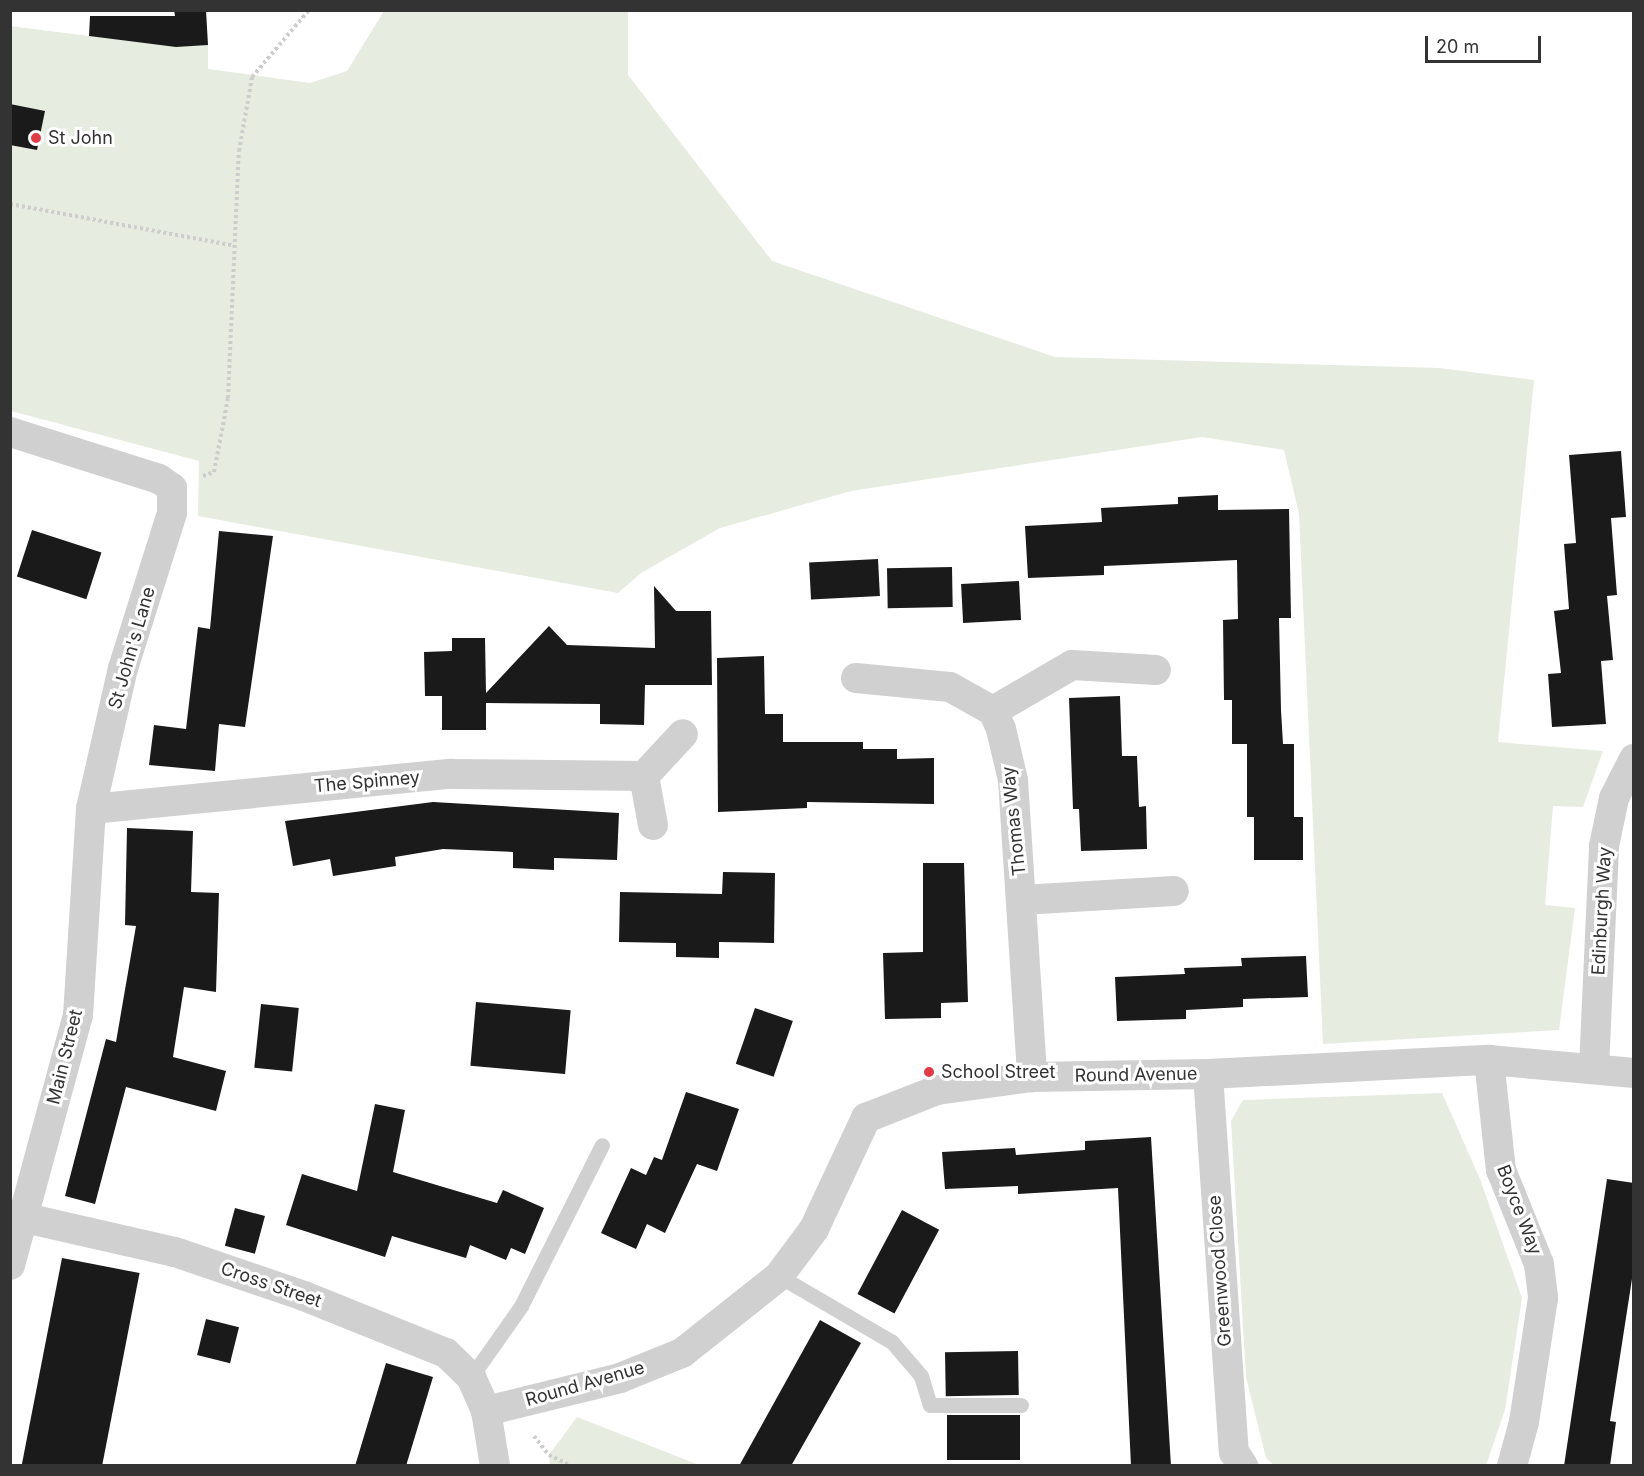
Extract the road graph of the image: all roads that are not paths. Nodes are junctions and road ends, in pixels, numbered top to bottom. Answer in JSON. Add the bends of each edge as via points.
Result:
{"nodes":[{"id":1,"x":10,"y":432,"type":"edge"},
{"id":2,"x":1156,"y":670,"type":"dead end"},
{"id":3,"x":856,"y":678,"type":"dead end"},
{"id":4,"x":993,"y":711,"type":"junction"},
{"id":5,"x":683,"y":734,"type":"dead end"},
{"id":6,"x":1634,"y":759,"type":"edge"},
{"id":7,"x":644,"y":776,"type":"junction"},
{"id":8,"x":91,"y":808,"type":"junction"},
{"id":9,"x":653,"y":825,"type":"dead end"},
{"id":10,"x":1174,"y":891,"type":"dead end"},
{"id":11,"x":1022,"y":900,"type":"junction"},
{"id":12,"x":1489,"y":1060,"type":"junction"},
{"id":13,"x":1594,"y":1068,"type":"junction"},
{"id":14,"x":1634,"y":1073,"type":"edge"},
{"id":15,"x":1208,"y":1074,"type":"junction"},
{"id":16,"x":1032,"y":1077,"type":"junction"},
{"id":17,"x":602,"y":1145,"type":"dead end"},
{"id":18,"x":21,"y":1217,"type":"junction"},
{"id":19,"x":11,"y":1256,"type":"edge"},
{"id":20,"x":778,"y":1276,"type":"junction"},
{"id":21,"x":471,"y":1377,"type":"junction"},
{"id":22,"x":1021,"y":1405,"type":"dead end"},
{"id":23,"x":498,"y":1408,"type":"junction"},
{"id":24,"x":495,"y":1466,"type":"edge"},
{"id":25,"x":1243,"y":1466,"type":"edge"},
{"id":26,"x":1512,"y":1466,"type":"edge"}],
"edges":[{"from":1,"to":8,"type":"street","name":"St John's Lane","via":[[159,479],[171,488],[172,513],[123,668]]},
{"from":2,"to":4,"type":"street","via":[[1072,665]]},
{"from":3,"to":4,"type":"street","via":[[950,687]]},
{"from":4,"to":11,"type":"street","name":"Thomas Way","via":[[1013,780]]},
{"from":5,"to":7,"type":"street"},
{"from":6,"to":13,"type":"street","name":"Edinburgh Way","via":[[1614,798],[1604,846]]},
{"from":7,"to":8,"type":"street","name":"The Spinney","via":[[451,774]]},
{"from":7,"to":9,"type":"street"},
{"from":8,"to":18,"type":"street","name":"Main Street","via":[[78,1016]]},
{"from":10,"to":11,"type":"street"},
{"from":11,"to":16,"type":"street","name":"Thomas Way"},
{"from":12,"to":13,"type":"street","name":"Round Avenue"},
{"from":12,"to":15,"type":"street","name":"Round Avenue"},
{"from":12,"to":26,"type":"street","name":"Boyce Way","via":[[1501,1170],[1539,1264],[1542,1298],[1524,1422]]},
{"from":13,"to":14,"type":"street","name":"Round Avenue"},
{"from":15,"to":16,"type":"street","name":"Round Avenue"},
{"from":15,"to":25,"type":"street","name":"Greenwood Close","via":[[1234,1452]]},
{"from":16,"to":20,"type":"street","name":"Round Avenue","via":[[937,1090],[866,1118],[814,1229]]},
{"from":17,"to":21,"type":"lane","via":[[521,1306]]},
{"from":18,"to":19,"type":"street","name":"Main Street"},
{"from":18,"to":21,"type":"street","name":"Cross Street","via":[[175,1252],[304,1296],[446,1353]]},
{"from":20,"to":22,"type":"lane","via":[[892,1342],[921,1376],[930,1405]]},
{"from":20,"to":23,"type":"street","name":"Round Avenue","via":[[682,1353],[620,1378]]},
{"from":21,"to":23,"type":"street","name":"Cross Street"},
{"from":23,"to":24,"type":"street"}]}
